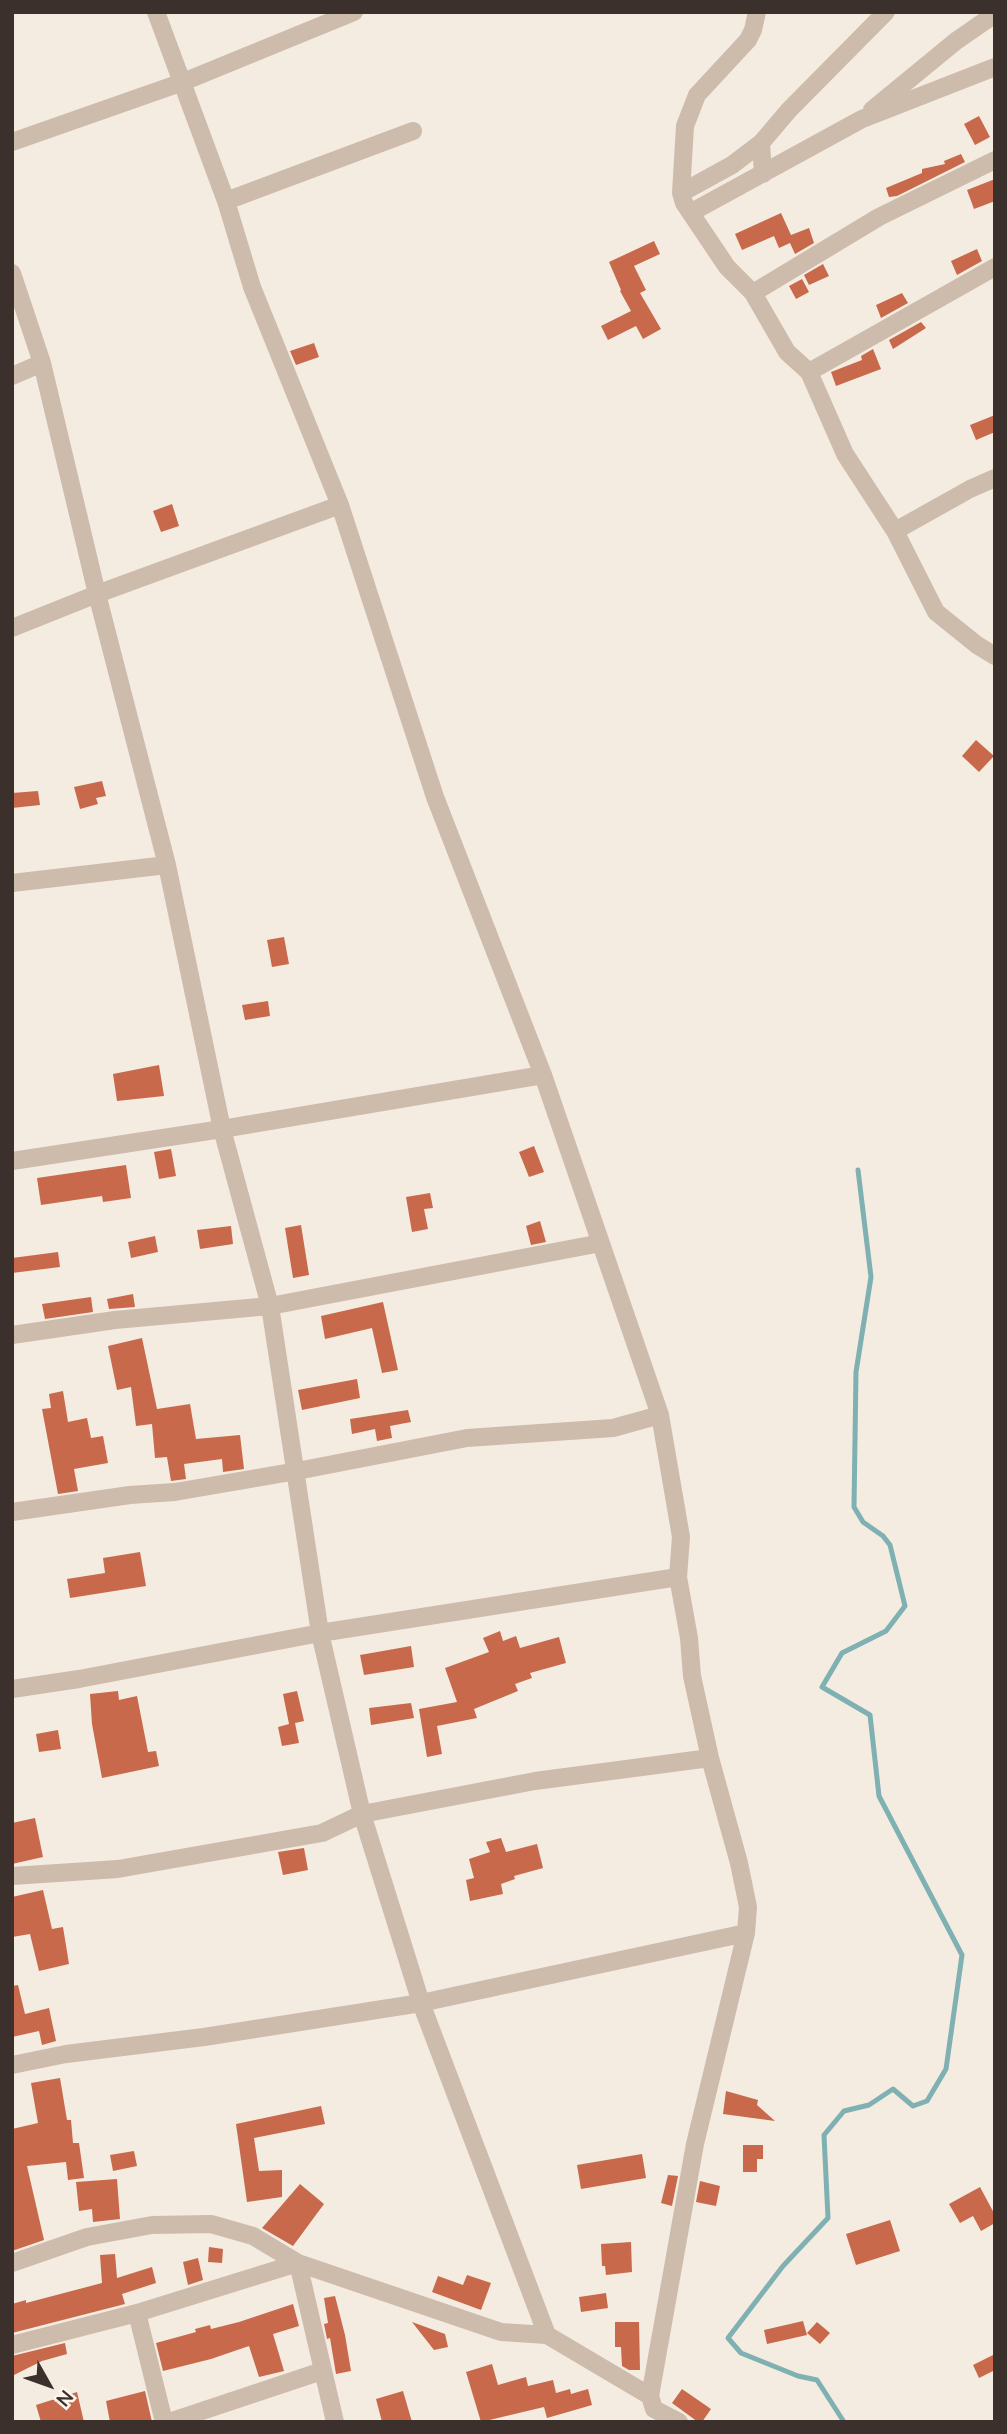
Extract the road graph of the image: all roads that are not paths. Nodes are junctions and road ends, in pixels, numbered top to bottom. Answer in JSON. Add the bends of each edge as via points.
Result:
{"nodes":[{"id":1,"x":156,"y":12,"type":"edge"},
{"id":2,"x":354,"y":12,"type":"edge"},
{"id":3,"x":757,"y":12,"type":"edge"},
{"id":4,"x":886,"y":12,"type":"edge"},
{"id":5,"x":995,"y":14,"type":"edge"},
{"id":6,"x":995,"y":67,"type":"edge"},
{"id":7,"x":183,"y":82,"type":"junction"},
{"id":8,"x":862,"y":119,"type":"junction"},
{"id":9,"x":412,"y":131,"type":"dead end"},
{"id":10,"x":12,"y":142,"type":"edge"},
{"id":11,"x":761,"y":143,"type":"junction"},
{"id":12,"x":995,"y":160,"type":"edge"},
{"id":13,"x":764,"y":174,"type":"junction"},
{"id":14,"x":681,"y":193,"type":"junction"},
{"id":15,"x":226,"y":201,"type":"junction"},
{"id":16,"x":692,"y":212,"type":"junction"},
{"id":17,"x":995,"y":267,"type":"edge"},
{"id":18,"x":12,"y":273,"type":"edge"},
{"id":19,"x":753,"y":293,"type":"junction"},
{"id":20,"x":42,"y":363,"type":"junction"},
{"id":21,"x":809,"y":372,"type":"junction"},
{"id":22,"x":12,"y":376,"type":"edge"},
{"id":23,"x":995,"y":478,"type":"edge"},
{"id":24,"x":340,"y":505,"type":"junction"},
{"id":25,"x":895,"y":531,"type":"junction"},
{"id":26,"x":97,"y":594,"type":"junction"},
{"id":27,"x":12,"y":628,"type":"edge"},
{"id":28,"x":995,"y":656,"type":"edge"},
{"id":29,"x":167,"y":865,"type":"junction"},
{"id":30,"x":12,"y":883,"type":"edge"},
{"id":31,"x":543,"y":1075,"type":"junction"},
{"id":32,"x":222,"y":1129,"type":"junction"},
{"id":33,"x":12,"y":1161,"type":"edge"},
{"id":34,"x":601,"y":1243,"type":"junction"},
{"id":35,"x":270,"y":1306,"type":"junction"},
{"id":36,"x":12,"y":1335,"type":"edge"},
{"id":37,"x":660,"y":1415,"type":"junction"},
{"id":38,"x":297,"y":1471,"type":"junction"},
{"id":39,"x":12,"y":1512,"type":"edge"},
{"id":40,"x":678,"y":1577,"type":"junction"},
{"id":41,"x":320,"y":1633,"type":"junction"},
{"id":42,"x":12,"y":1689,"type":"edge"},
{"id":43,"x":710,"y":1759,"type":"junction"},
{"id":44,"x":362,"y":1814,"type":"junction"},
{"id":45,"x":12,"y":1876,"type":"edge"},
{"id":46,"x":746,"y":1933,"type":"junction"},
{"id":47,"x":421,"y":2003,"type":"junction"},
{"id":48,"x":12,"y":2064,"type":"edge"},
{"id":49,"x":12,"y":2263,"type":"edge"},
{"id":50,"x":298,"y":2263,"type":"junction"},
{"id":51,"x":137,"y":2313,"type":"junction"},
{"id":52,"x":547,"y":2335,"type":"junction"},
{"id":53,"x":12,"y":2344,"type":"edge"},
{"id":54,"x":322,"y":2371,"type":"junction"},
{"id":55,"x":650,"y":2396,"type":"junction"},
{"id":56,"x":167,"y":2422,"type":"edge"},
{"id":57,"x":335,"y":2422,"type":"edge"},
{"id":58,"x":679,"y":2422,"type":"edge"}],
"edges":[{"from":1,"to":7,"type":"street"},
{"from":2,"to":7,"type":"street"},
{"from":3,"to":14,"type":"street","via":[[748,40],[697,95],[685,126]]},
{"from":4,"to":11,"type":"street"},
{"from":5,"to":8,"type":"street"},
{"from":6,"to":8,"type":"street"},
{"from":7,"to":10,"type":"street"},
{"from":7,"to":15,"type":"street"},
{"from":8,"to":13,"type":"street"},
{"from":9,"to":15,"type":"street"},
{"from":11,"to":13,"type":"street"},
{"from":11,"to":14,"type":"street"},
{"from":12,"to":19,"type":"street","via":[[879,217]]},
{"from":13,"to":16,"type":"street"},
{"from":14,"to":16,"type":"street"},
{"from":15,"to":24,"type":"street","via":[[252,286]]},
{"from":16,"to":19,"type":"street","via":[[727,267]]},
{"from":17,"to":21,"type":"street"},
{"from":18,"to":20,"type":"street"},
{"from":19,"to":21,"type":"street","via":[[787,352]]},
{"from":20,"to":22,"type":"street"},
{"from":20,"to":26,"type":"street"},
{"from":21,"to":25,"type":"street","via":[[845,454]]},
{"from":23,"to":25,"type":"street"},
{"from":24,"to":26,"type":"street"},
{"from":24,"to":31,"type":"street","via":[[435,797]]},
{"from":25,"to":28,"type":"street","via":[[936,612]]},
{"from":26,"to":27,"type":"street"},
{"from":26,"to":29,"type":"street"},
{"from":29,"to":30,"type":"street"},
{"from":29,"to":32,"type":"street"},
{"from":31,"to":32,"type":"street"},
{"from":31,"to":34,"type":"street"},
{"from":32,"to":33,"type":"street"},
{"from":32,"to":35,"type":"street"},
{"from":34,"to":35,"type":"street"},
{"from":34,"to":37,"type":"street"},
{"from":35,"to":36,"type":"street"},
{"from":35,"to":38,"type":"street"},
{"from":37,"to":38,"type":"street","via":[[613,1428],[467,1438]]},
{"from":37,"to":40,"type":"street","via":[[681,1537]]},
{"from":38,"to":39,"type":"street"},
{"from":38,"to":41,"type":"street"},
{"from":40,"to":41,"type":"street"},
{"from":40,"to":43,"type":"street"},
{"from":41,"to":42,"type":"street"},
{"from":41,"to":44,"type":"street"},
{"from":43,"to":44,"type":"street","via":[[535,1781]]},
{"from":43,"to":46,"type":"street","via":[[739,1863],[748,1907]]},
{"from":44,"to":45,"type":"street","via":[[322,1833],[118,1869]]},
{"from":44,"to":47,"type":"street"},
{"from":46,"to":47,"type":"street"},
{"from":46,"to":55,"type":"street","via":[[695,2144]]},
{"from":47,"to":48,"type":"street"},
{"from":47,"to":52,"type":"street"},
{"from":49,"to":50,"type":"street","via":[[86,2237],[152,2225],[211,2224],[253,2236]]},
{"from":50,"to":51,"type":"street"},
{"from":50,"to":52,"type":"street","via":[[501,2332]]},
{"from":50,"to":54,"type":"street"},
{"from":51,"to":53,"type":"street"},
{"from":51,"to":56,"type":"street"},
{"from":52,"to":55,"type":"street"},
{"from":54,"to":56,"type":"street"},
{"from":54,"to":57,"type":"street"},
{"from":55,"to":58,"type":"street","via":[[654,2409]]}]}
